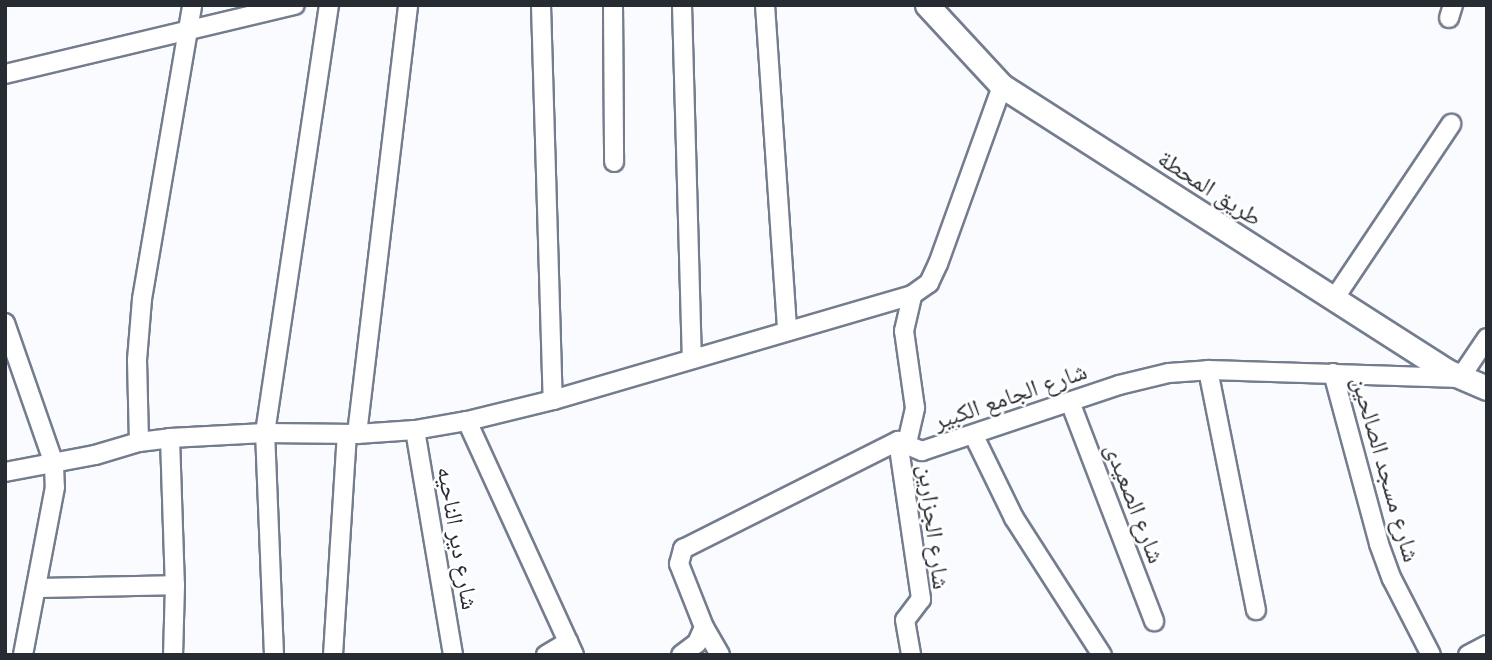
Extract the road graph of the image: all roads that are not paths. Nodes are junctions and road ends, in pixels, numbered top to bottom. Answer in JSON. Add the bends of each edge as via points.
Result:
{"nodes":[{"id":1,"x":192,"y":5,"type":"edge"},
{"id":2,"x":295,"y":5,"type":"edge"},
{"id":3,"x":329,"y":5,"type":"edge"},
{"id":4,"x":408,"y":5,"type":"edge"},
{"id":5,"x":541,"y":5,"type":"edge"},
{"id":6,"x":613,"y":5,"type":"edge"},
{"id":7,"x":682,"y":5,"type":"edge"},
{"id":8,"x":765,"y":5,"type":"edge"},
{"id":9,"x":927,"y":5,"type":"edge"},
{"id":10,"x":188,"y":31,"type":"junction"},
{"id":11,"x":5,"y":74,"type":"edge"},
{"id":12,"x":1002,"y":86,"type":"junction"},
{"id":13,"x":1451,"y":124,"type":"dead end"},
{"id":14,"x":614,"y":162,"type":"dead end"},
{"id":15,"x":912,"y":295,"type":"junction"},
{"id":16,"x":1334,"y":299,"type":"junction"},
{"id":17,"x":5,"y":323,"type":"edge"},
{"id":18,"x":787,"y":331,"type":"junction"},
{"id":19,"x":1487,"y":338,"type":"edge"},
{"id":20,"x":692,"y":359,"type":"junction"},
{"id":21,"x":1208,"y":370,"type":"junction"},
{"id":22,"x":1333,"y":373,"type":"junction"},
{"id":23,"x":1460,"y":378,"type":"junction"},
{"id":24,"x":1487,"y":388,"type":"edge"},
{"id":25,"x":552,"y":400,"type":"junction"},
{"id":26,"x":1070,"y":402,"type":"junction"},
{"id":27,"x":467,"y":421,"type":"junction"},
{"id":28,"x":415,"y":430,"type":"junction"},
{"id":29,"x":265,"y":433,"type":"junction"},
{"id":30,"x":352,"y":435,"type":"junction"},
{"id":31,"x":974,"y":436,"type":"junction"},
{"id":32,"x":170,"y":438,"type":"junction"},
{"id":33,"x":139,"y":442,"type":"junction"},
{"id":34,"x":903,"y":442,"type":"junction"},
{"id":35,"x":54,"y":464,"type":"junction"},
{"id":36,"x":5,"y":472,"type":"edge"},
{"id":37,"x":175,"y":585,"type":"junction"},
{"id":38,"x":36,"y":589,"type":"junction"},
{"id":39,"x":1256,"y":610,"type":"dead end"},
{"id":40,"x":1154,"y":621,"type":"dead end"},
{"id":41,"x":704,"y":627,"type":"junction"},
{"id":42,"x":1487,"y":645,"type":"edge"},
{"id":43,"x":571,"y":648,"type":"edge"},
{"id":44,"x":23,"y":655,"type":"edge"},
{"id":45,"x":173,"y":655,"type":"edge"},
{"id":46,"x":274,"y":655,"type":"edge"},
{"id":47,"x":333,"y":655,"type":"edge"},
{"id":48,"x":453,"y":655,"type":"edge"},
{"id":49,"x":547,"y":655,"type":"edge"},
{"id":50,"x":681,"y":655,"type":"edge"},
{"id":51,"x":720,"y":655,"type":"edge"},
{"id":52,"x":911,"y":655,"type":"edge"},
{"id":53,"x":1102,"y":655,"type":"edge"},
{"id":54,"x":1431,"y":655,"type":"edge"},
{"id":55,"x":1468,"y":655,"type":"edge"}],
"edges":[{"from":1,"to":10,"type":"street"},
{"from":2,"to":10,"type":"street"},
{"from":3,"to":29,"type":"street"},
{"from":4,"to":30,"type":"street"},
{"from":5,"to":25,"type":"street"},
{"from":6,"to":14,"type":"street"},
{"from":7,"to":20,"type":"street"},
{"from":8,"to":18,"type":"street"},
{"from":9,"to":12,"type":"street","name":"طريق المحطة"},
{"from":10,"to":11,"type":"street"},
{"from":10,"to":33,"type":"street","via":[[142,299],[137,360]]},
{"from":12,"to":15,"type":"street","via":[[938,264],[929,283]]},
{"from":12,"to":16,"type":"street","name":"طريق المحطة"},
{"from":13,"to":16,"type":"street"},
{"from":15,"to":18,"type":"street"},
{"from":15,"to":34,"type":"street","via":[[904,331],[915,408]]},
{"from":16,"to":23,"type":"street","name":"طريق المحطة"},
{"from":17,"to":35,"type":"street"},
{"from":18,"to":20,"type":"street"},
{"from":19,"to":23,"type":"street"},
{"from":20,"to":25,"type":"street"},
{"from":21,"to":22,"type":"street","name":"شارع الجامع الكبير"},
{"from":21,"to":26,"type":"street","name":"شارع الجامع الكبير","via":[[1169,373]]},
{"from":21,"to":39,"type":"street"},
{"from":22,"to":23,"type":"street","name":"شارع الجامع الكبير"},
{"from":22,"to":54,"type":"street","name":"شارع مسجد الصالحين","via":[[1379,544]]},
{"from":23,"to":24,"type":"street","name":"طريق المحطة"},
{"from":25,"to":27,"type":"street"},
{"from":26,"to":31,"type":"street","name":"شارع الجامع الكبير"},
{"from":26,"to":40,"type":"street","name":"شارع الصعيدى"},
{"from":27,"to":28,"type":"street"},
{"from":27,"to":43,"type":"street"},
{"from":28,"to":30,"type":"street"},
{"from":28,"to":48,"type":"street","name":"شارع دير الناحيه"},
{"from":29,"to":30,"type":"street"},
{"from":29,"to":32,"type":"street"},
{"from":29,"to":46,"type":"street"},
{"from":30,"to":47,"type":"street"},
{"from":31,"to":34,"type":"street","name":"شارع الجامع الكبير","via":[[922,451]]},
{"from":31,"to":53,"type":"street","via":[[1014,518]]},
{"from":32,"to":33,"type":"street"},
{"from":32,"to":37,"type":"street"},
{"from":33,"to":35,"type":"street"},
{"from":34,"to":41,"type":"street","via":[[683,550],[679,564]]},
{"from":34,"to":52,"type":"street","name":"شارع الجزارين","via":[[921,599],[905,620]]},
{"from":35,"to":36,"type":"street"},
{"from":35,"to":38,"type":"street","via":[[55,487]]},
{"from":37,"to":38,"type":"street"},
{"from":37,"to":45,"type":"street"},
{"from":38,"to":44,"type":"street"},
{"from":41,"to":50,"type":"street","via":[[697,643]]},
{"from":41,"to":51,"type":"street"},
{"from":42,"to":55,"type":"street"},
{"from":43,"to":49,"type":"street"}]}
